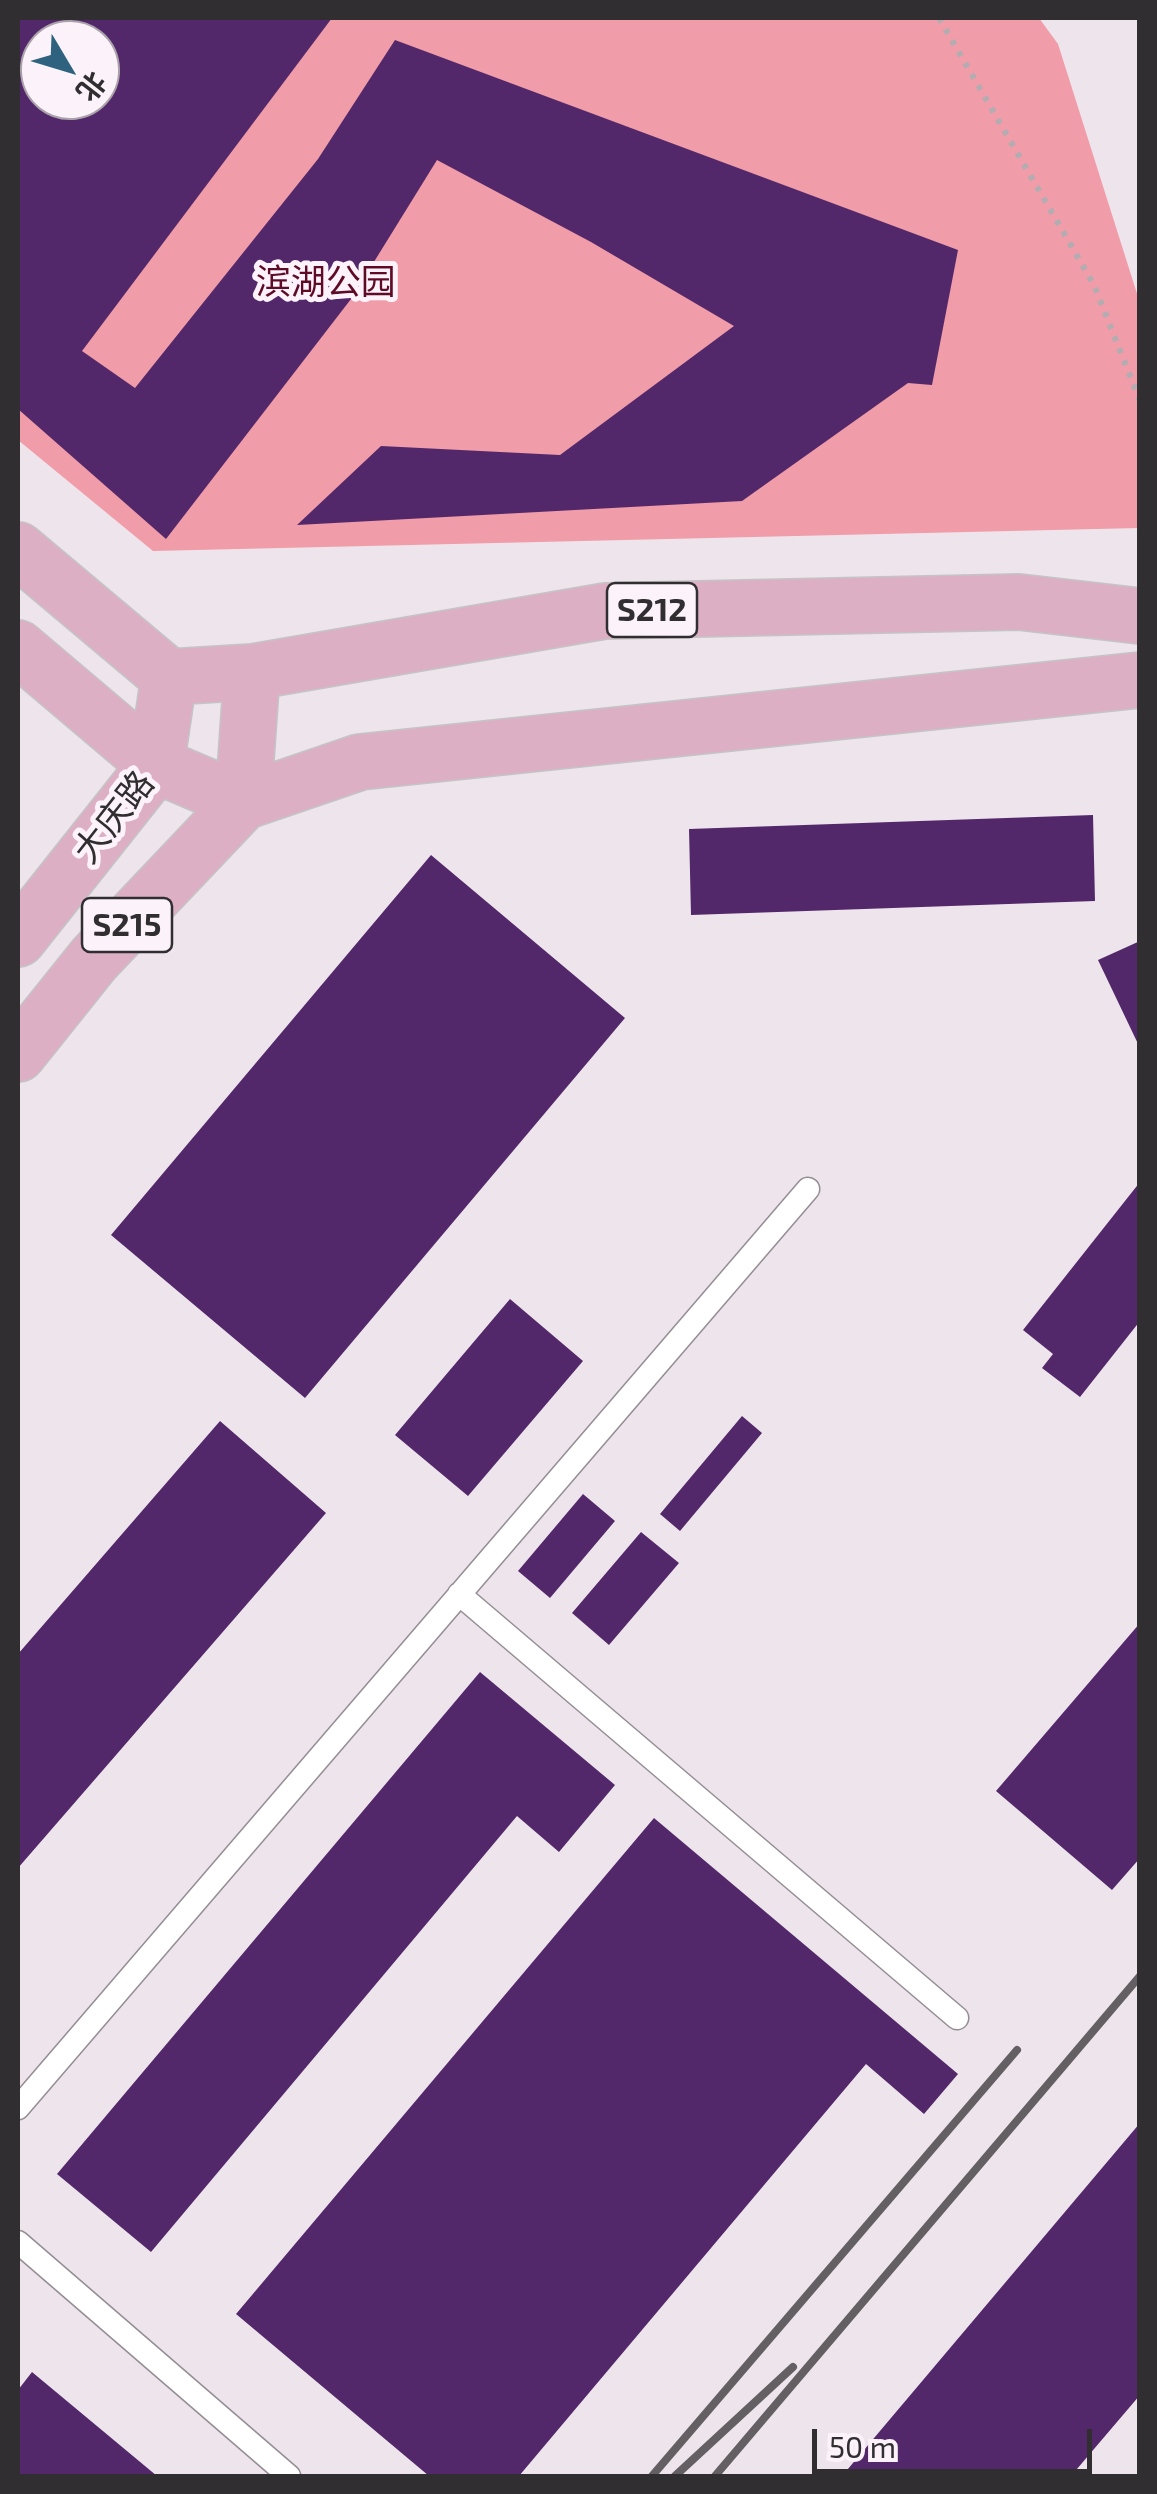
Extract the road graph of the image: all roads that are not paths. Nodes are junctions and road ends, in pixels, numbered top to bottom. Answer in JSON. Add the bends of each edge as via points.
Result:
{"nodes":[{"id":1,"x":18,"y":550,"type":"edge"},
{"id":2,"x":1140,"y":616,"type":"edge"},
{"id":3,"x":18,"y":648,"type":"edge"},
{"id":4,"x":252,"y":672,"type":"junction"},
{"id":5,"x":169,"y":677,"type":"junction"},
{"id":6,"x":1140,"y":680,"type":"edge"},
{"id":7,"x":156,"y":764,"type":"junction"},
{"id":8,"x":243,"y":802,"type":"junction"},
{"id":9,"x":18,"y":939,"type":"edge"},
{"id":10,"x":18,"y":1054,"type":"edge"},
{"id":11,"x":808,"y":1189,"type":"dead end"},
{"id":12,"x":459,"y":1594,"type":"junction"},
{"id":13,"x":957,"y":2018,"type":"dead end"},
{"id":14,"x":18,"y":2108,"type":"edge"},
{"id":15,"x":18,"y":2242,"type":"edge"},
{"id":16,"x":289,"y":2476,"type":"edge"}],
"edges":[{"from":1,"to":5,"type":"main road"},
{"from":2,"to":4,"type":"main road","number":"S212","via":[[1019,602],[605,611]]},
{"from":3,"to":7,"type":"main road"},
{"from":4,"to":5,"type":"main road","number":"S212"},
{"from":4,"to":8,"type":"main road"},
{"from":5,"to":7,"type":"main road","name":"大庆路","number":"S215"},
{"from":6,"to":8,"type":"main road","via":[[360,762]]},
{"from":7,"to":8,"type":"main road"},
{"from":7,"to":9,"type":"main road","name":"大庆路","number":"S215"},
{"from":8,"to":10,"type":"main road","number":"S215","via":[[94,960]]},
{"from":11,"to":12,"type":"lane"},
{"from":12,"to":13,"type":"lane"},
{"from":12,"to":14,"type":"lane"},
{"from":15,"to":16,"type":"lane"}]}
